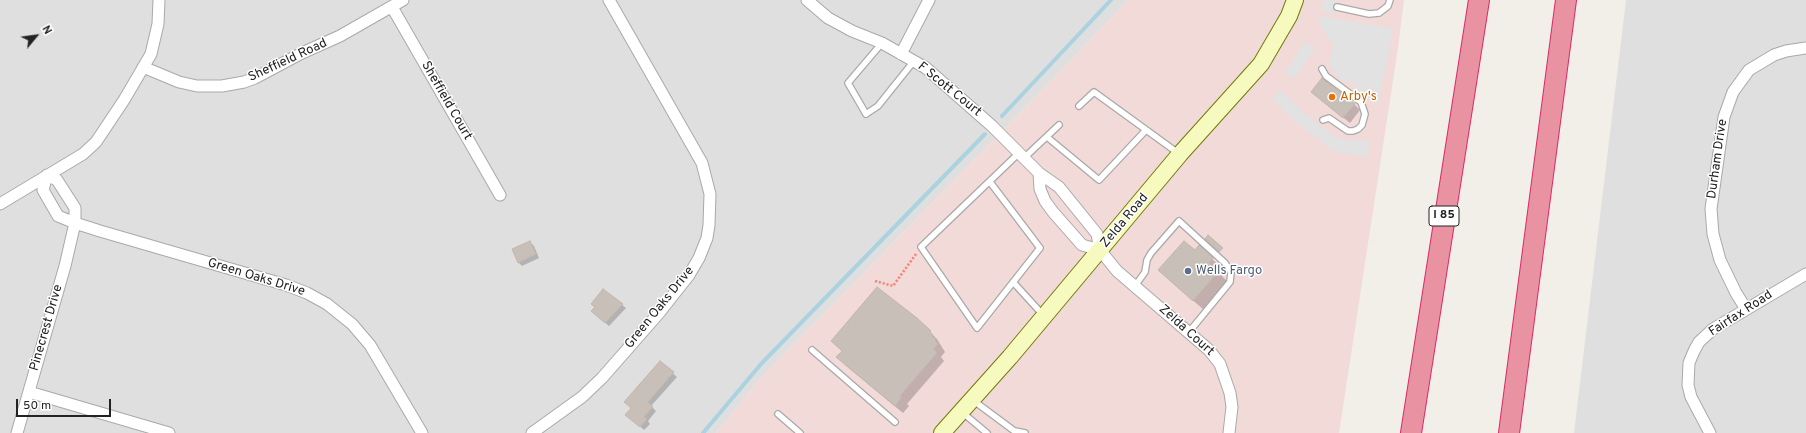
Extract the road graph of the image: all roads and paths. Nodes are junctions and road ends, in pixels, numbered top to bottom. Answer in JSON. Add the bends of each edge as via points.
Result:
{"nodes":[{"id":1,"x":159,"y":0,"type":"edge"},
{"id":2,"x":403,"y":0,"type":"edge"},
{"id":3,"x":609,"y":0,"type":"edge"},
{"id":4,"x":807,"y":0,"type":"edge"},
{"id":5,"x":928,"y":0,"type":"edge"},
{"id":6,"x":1295,"y":0,"type":"edge"},
{"id":7,"x":1390,"y":0,"type":"edge"},
{"id":8,"x":1479,"y":0,"type":"edge"},
{"id":9,"x":1566,"y":0,"type":"edge"},
{"id":10,"x":392,"y":6,"type":"junction"},
{"id":11,"x":1337,"y":7,"type":"dead end"},
{"id":12,"x":882,"y":43,"type":"junction"},
{"id":13,"x":1806,"y":48,"type":"edge"},
{"id":14,"x":901,"y":54,"type":"junction"},
{"id":15,"x":914,"y":61,"type":"junction"},
{"id":16,"x":143,"y":67,"type":"junction"},
{"id":17,"x":1322,"y":69,"type":"dead end"},
{"id":18,"x":1079,"y":106,"type":"dead end"},
{"id":19,"x":1323,"y":120,"type":"dead end"},
{"id":20,"x":1059,"y":125,"type":"dead end"},
{"id":21,"x":1146,"y":130,"type":"junction"},
{"id":22,"x":1047,"y":137,"type":"junction"},
{"id":23,"x":1180,"y":154,"type":"junction"},
{"id":24,"x":1022,"y":155,"type":"junction"},
{"id":25,"x":1039,"y":173,"type":"junction"},
{"id":26,"x":47,"y":176,"type":"junction"},
{"id":27,"x":990,"y":182,"type":"junction"},
{"id":28,"x":500,"y":195,"type":"dead end"},
{"id":29,"x":0,"y":204,"type":"edge"},
{"id":30,"x":75,"y":223,"type":"junction"},
{"id":31,"x":921,"y":247,"type":"junction"},
{"id":32,"x":1100,"y":250,"type":"junction"},
{"id":33,"x":1806,"y":274,"type":"edge"},
{"id":34,"x":875,"y":281,"type":"dead end"},
{"id":35,"x":1013,"y":282,"type":"junction"},
{"id":36,"x":1135,"y":286,"type":"junction"},
{"id":37,"x":1746,"y":309,"type":"junction"},
{"id":38,"x":1044,"y":316,"type":"junction"},
{"id":39,"x":1188,"y":332,"type":"junction"},
{"id":40,"x":812,"y":350,"type":"dead end"},
{"id":41,"x":29,"y":392,"type":"junction"},
{"id":42,"x":972,"y":399,"type":"junction"},
{"id":43,"x":961,"y":412,"type":"junction"},
{"id":44,"x":778,"y":414,"type":"dead end"},
{"id":45,"x":895,"y":422,"type":"dead end"},
{"id":46,"x":1016,"y":432,"type":"edge"},
{"id":47,"x":17,"y":433,"type":"edge"},
{"id":48,"x":169,"y":433,"type":"edge"},
{"id":49,"x":422,"y":433,"type":"edge"},
{"id":50,"x":532,"y":433,"type":"edge"},
{"id":51,"x":800,"y":433,"type":"edge"},
{"id":52,"x":942,"y":433,"type":"edge"},
{"id":53,"x":987,"y":433,"type":"edge"},
{"id":54,"x":1025,"y":433,"type":"edge"},
{"id":55,"x":1229,"y":433,"type":"edge"},
{"id":56,"x":1411,"y":433,"type":"edge"},
{"id":57,"x":1509,"y":433,"type":"edge"},
{"id":58,"x":1710,"y":433,"type":"edge"}],
"edges":[{"from":1,"to":16,"type":"street","via":[[154,42],[151,54]]},
{"from":2,"to":10,"type":"street","name":"Sheffield Road"},
{"from":3,"to":50,"type":"street","name":"Green Oaks Drive","via":[[702,163],[710,194],[707,238],[689,275],[602,378],[582,397]]},
{"from":4,"to":12,"type":"street","name":"F Scott Court","via":[[828,18]]},
{"from":5,"to":14,"type":"street"},
{"from":6,"to":23,"type":"main road","name":"Zelda Road","via":[[1289,16],[1261,64]]},
{"from":7,"to":11,"type":"lane","via":[[1388,6],[1379,13],[1369,14]]},
{"from":8,"to":56,"type":"highway","number":"I 85"},
{"from":9,"to":57,"type":"highway"},
{"from":10,"to":16,"type":"street","name":"Sheffield Road","via":[[340,36],[244,82],[222,86],[197,86],[179,82]]},
{"from":10,"to":28,"type":"street","name":"Sheffield Court"},
{"from":12,"to":14,"type":"street","name":"F Scott Court"},
{"from":12,"to":15,"type":"lane","via":[[848,83],[866,114],[878,106]]},
{"from":13,"to":37,"type":"street","name":"Durham Drive","via":[[1774,55],[1749,70],[1732,92],[1724,117],[1711,209],[1713,234],[1720,260]]},
{"from":14,"to":15,"type":"street","name":"F Scott Court"},
{"from":15,"to":24,"type":"street","name":"F Scott Court","via":[[926,68]]},
{"from":16,"to":26,"type":"street","via":[[96,142],[83,154]]},
{"from":17,"to":19,"type":"lane","via":[[1326,76],[1361,102],[1366,114],[1362,125],[1353,131],[1348,131],[1329,118]]},
{"from":18,"to":21,"type":"lane","via":[[1094,92]]},
{"from":20,"to":22,"type":"lane"},
{"from":21,"to":22,"type":"lane","via":[[1099,180]]},
{"from":21,"to":23,"type":"lane"},
{"from":22,"to":24,"type":"lane"},
{"from":23,"to":32,"type":"main road","name":"Zelda Road"},
{"from":24,"to":25,"type":"street","name":"F Scott Court"},
{"from":24,"to":27,"type":"lane"},
{"from":25,"to":32,"type":"street","name":"F Scott Court","via":[[1059,187],[1096,234]]},
{"from":25,"to":32,"type":"street","via":[[1040,189],[1052,212],[1082,245]]},
{"from":26,"to":29,"type":"street"},
{"from":26,"to":30,"type":"street","via":[[57,180],[75,208]]},
{"from":26,"to":30,"type":"street","name":"Green Oaks Drive","via":[[43,190],[58,216]]},
{"from":27,"to":31,"type":"lane"},
{"from":27,"to":35,"type":"lane","via":[[1040,248]]},
{"from":30,"to":41,"type":"street","name":"Pinecrest Drive"},
{"from":30,"to":49,"type":"street","name":"Green Oaks Drive","via":[[286,285],[307,292],[327,304],[352,324],[370,345]]},
{"from":31,"to":34,"type":"path","via":[[893,286]]},
{"from":31,"to":35,"type":"lane","via":[[977,328]]},
{"from":32,"to":36,"type":"street","name":"Zelda Court","via":[[1117,271]]},
{"from":32,"to":38,"type":"main road","name":"Zelda Road"},
{"from":33,"to":37,"type":"street","name":"Fairfax Road"},
{"from":35,"to":38,"type":"lane"},
{"from":36,"to":39,"type":"street","name":"Zelda Court"},
{"from":36,"to":39,"type":"lane","via":[[1145,272],[1151,253],[1179,221],[1232,272],[1230,282]]},
{"from":37,"to":58,"type":"street","name":"Fairfax Road","via":[[1699,342],[1689,363],[1688,385],[1691,397]]},
{"from":38,"to":42,"type":"main road","name":"Zelda Road"},
{"from":39,"to":55,"type":"street","name":"Zelda Court","via":[[1209,350],[1223,371],[1232,407]]},
{"from":40,"to":45,"type":"lane"},
{"from":41,"to":47,"type":"street","name":"Pinecrest Drive"},
{"from":41,"to":48,"type":"street"},
{"from":42,"to":43,"type":"main road","name":"Zelda Road"},
{"from":42,"to":46,"type":"lane"},
{"from":43,"to":52,"type":"main road","name":"Zelda Road"},
{"from":43,"to":53,"type":"lane"},
{"from":44,"to":51,"type":"lane"},
{"from":46,"to":54,"type":"lane"}]}
